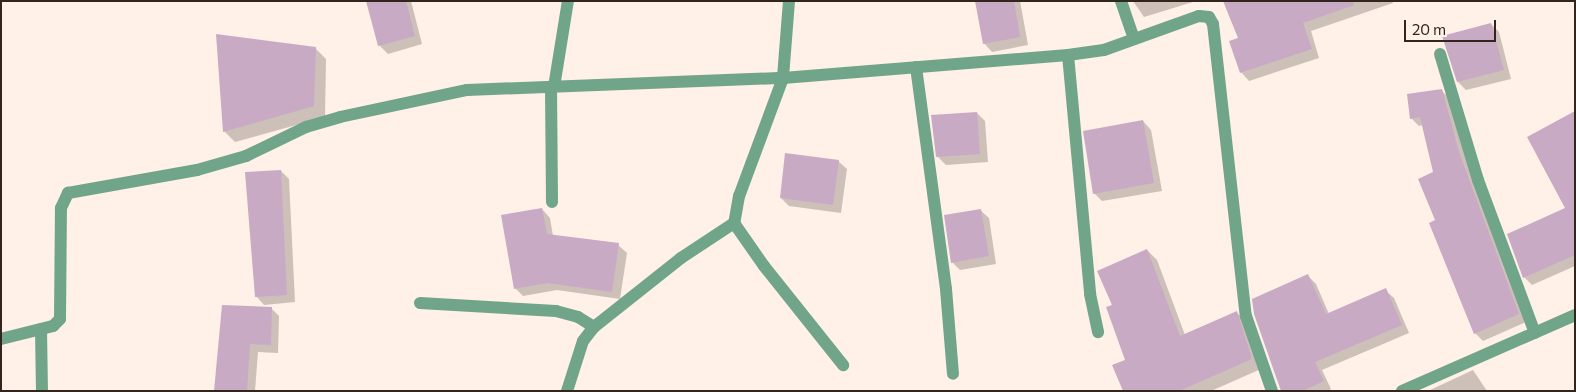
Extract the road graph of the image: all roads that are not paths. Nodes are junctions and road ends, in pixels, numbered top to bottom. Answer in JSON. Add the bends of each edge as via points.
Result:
{"nodes":[{"id":1,"x":568,"y":1,"type":"edge"},
{"id":2,"x":789,"y":1,"type":"edge"},
{"id":3,"x":1121,"y":1,"type":"edge"},
{"id":4,"x":1134,"y":39,"type":"junction"},
{"id":5,"x":1440,"y":54,"type":"dead end"},
{"id":6,"x":1068,"y":55,"type":"junction"},
{"id":7,"x":916,"y":67,"type":"junction"},
{"id":8,"x":783,"y":78,"type":"junction"},
{"id":9,"x":553,"y":87,"type":"junction"},
{"id":10,"x":552,"y":202,"type":"dead end"},
{"id":11,"x":734,"y":223,"type":"junction"},
{"id":12,"x":420,"y":303,"type":"dead end"},
{"id":13,"x":1575,"y":315,"type":"edge"},
{"id":14,"x":594,"y":327,"type":"junction"},
{"id":15,"x":41,"y":329,"type":"junction"},
{"id":16,"x":1098,"y":332,"type":"dead end"},
{"id":17,"x":1535,"y":333,"type":"junction"},
{"id":18,"x":1,"y":339,"type":"edge"},
{"id":19,"x":843,"y":365,"type":"dead end"},
{"id":20,"x":953,"y":374,"type":"dead end"},
{"id":21,"x":42,"y":391,"type":"edge"},
{"id":22,"x":567,"y":391,"type":"edge"},
{"id":23,"x":1272,"y":391,"type":"edge"},
{"id":24,"x":1402,"y":391,"type":"edge"}],
"edges":[{"from":1,"to":9,"type":"street"},
{"from":2,"to":8,"type":"street"},
{"from":3,"to":4,"type":"street"},
{"from":4,"to":6,"type":"street","via":[[1104,50]]},
{"from":4,"to":23,"type":"street","via":[[1199,16],[1209,17],[1213,24],[1246,316]]},
{"from":5,"to":17,"type":"street","via":[[1478,180]]},
{"from":6,"to":7,"type":"street"},
{"from":6,"to":16,"type":"street","via":[[1090,294]]},
{"from":7,"to":8,"type":"street"},
{"from":7,"to":20,"type":"street","via":[[946,289]]},
{"from":8,"to":9,"type":"street"},
{"from":8,"to":11,"type":"street","via":[[739,196]]},
{"from":9,"to":10,"type":"street"},
{"from":9,"to":15,"type":"street","via":[[467,90],[340,117],[306,127],[246,156],[197,170],[68,193],[61,208],[62,312],[53,326]]},
{"from":11,"to":14,"type":"street","via":[[681,258]]},
{"from":11,"to":19,"type":"street"},
{"from":12,"to":14,"type":"street","via":[[556,311],[578,317]]},
{"from":13,"to":17,"type":"street"},
{"from":14,"to":22,"type":"street","via":[[583,341]]},
{"from":15,"to":18,"type":"street"},
{"from":15,"to":21,"type":"street"},
{"from":17,"to":24,"type":"street"}]}
